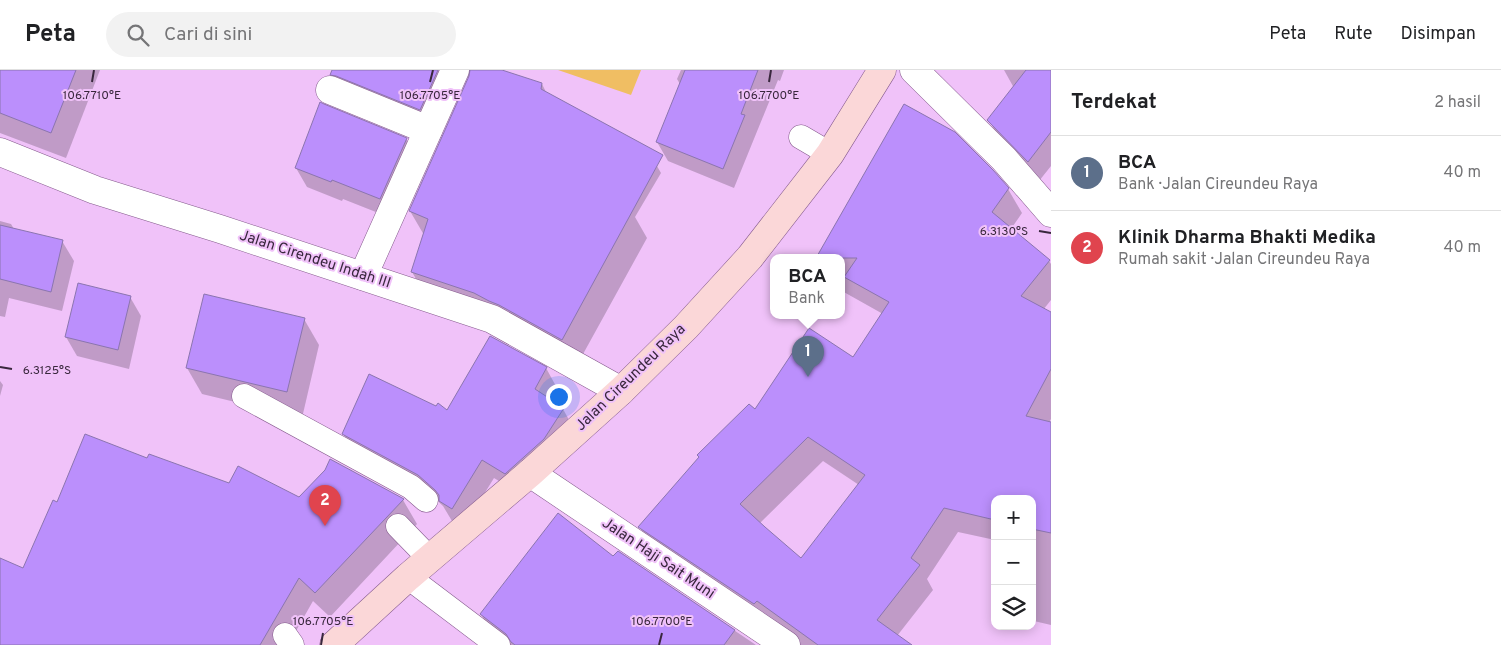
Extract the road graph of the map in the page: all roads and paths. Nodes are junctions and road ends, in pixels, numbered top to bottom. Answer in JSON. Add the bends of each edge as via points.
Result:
{"nodes":[{"id":1,"x":456,"y":70,"type":"edge"},
{"id":2,"x":882,"y":70,"type":"edge"},
{"id":3,"x":914,"y":70,"type":"edge"},
{"id":4,"x":330,"y":90,"type":"dead end"},
{"id":5,"x":428,"y":130,"type":"junction"},
{"id":6,"x":801,"y":137,"type":"dead end"},
{"id":7,"x":0,"y":152,"type":"edge"},
{"id":8,"x":830,"y":154,"type":"junction"},
{"id":9,"x":1051,"y":212,"type":"edge"},
{"id":10,"x":363,"y":276,"type":"junction"},
{"id":11,"x":621,"y":391,"type":"junction"},
{"id":12,"x":244,"y":396,"type":"dead end"},
{"id":13,"x":530,"y":473,"type":"junction"},
{"id":14,"x":426,"y":500,"type":"dead end"},
{"id":15,"x":398,"y":526,"type":"dead end"},
{"id":16,"x":430,"y":559,"type":"junction"},
{"id":17,"x":408,"y":577,"type":"junction"},
{"id":18,"x":334,"y":645,"type":"edge"},
{"id":19,"x":498,"y":645,"type":"edge"},
{"id":20,"x":786,"y":645,"type":"edge"}],
"edges":[{"from":1,"to":5,"type":"street"},
{"from":2,"to":8,"type":"main road","name":"Jalan Cireundeu Raya"},
{"from":3,"to":9,"type":"street","via":[[1004,159]]},
{"from":4,"to":5,"type":"street"},
{"from":5,"to":10,"type":"street"},
{"from":6,"to":8,"type":"lane"},
{"from":7,"to":10,"type":"street","name":"Jalan Cirendeu Indah III","via":[[95,190]]},
{"from":8,"to":11,"type":"main road","name":"Jalan Cireundeu Raya","via":[[750,257]]},
{"from":10,"to":11,"type":"street","name":"Jalan Cirendeu Indah III","via":[[492,319]]},
{"from":11,"to":13,"type":"main road","name":"Jalan Cireundeu Raya"},
{"from":12,"to":14,"type":"lane","via":[[411,487]]},
{"from":13,"to":16,"type":"main road","name":"Jalan Cireundeu Raya"},
{"from":13,"to":20,"type":"street","name":"Jalan Haji Sait Muni"},
{"from":15,"to":16,"type":"lane"},
{"from":16,"to":17,"type":"main road","name":"Jalan Cireundeu Raya"},
{"from":17,"to":18,"type":"main road","name":"Jalan Cireundeu Raya"},
{"from":17,"to":19,"type":"lane"}]}
